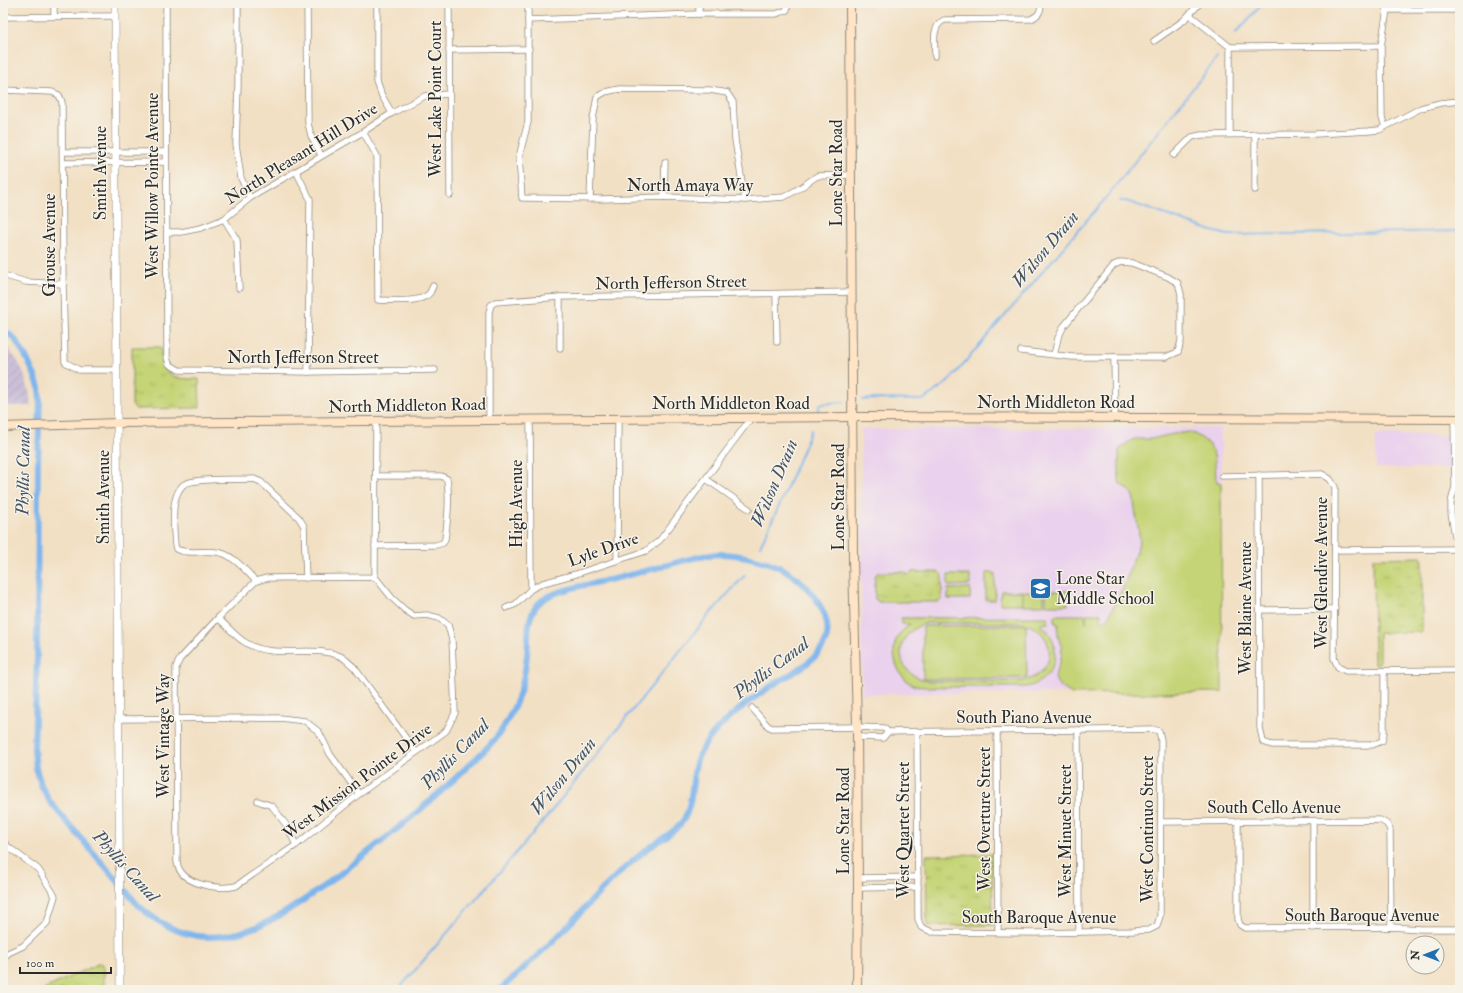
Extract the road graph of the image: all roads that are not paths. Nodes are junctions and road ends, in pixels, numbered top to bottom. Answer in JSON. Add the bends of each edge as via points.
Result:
{"nodes":[{"id":1,"x":54,"y":3,"type":"edge"},
{"id":2,"x":115,"y":3,"type":"edge"},
{"id":3,"x":166,"y":3,"type":"edge"},
{"id":4,"x":238,"y":3,"type":"edge"},
{"id":5,"x":307,"y":3,"type":"edge"},
{"id":6,"x":377,"y":3,"type":"edge"},
{"id":7,"x":449,"y":3,"type":"edge"},
{"id":8,"x":528,"y":3,"type":"edge"},
{"id":9,"x":699,"y":3,"type":"edge"},
{"id":10,"x":787,"y":3,"type":"edge"},
{"id":11,"x":850,"y":3,"type":"edge"},
{"id":12,"x":1041,"y":3,"type":"edge"},
{"id":13,"x":1200,"y":3,"type":"edge"},
{"id":14,"x":1387,"y":3,"type":"edge"},
{"id":15,"x":1460,"y":3,"type":"edge"},
{"id":16,"x":1387,"y":10,"type":"junction"},
{"id":17,"x":1460,"y":10,"type":"edge"},
{"id":18,"x":699,"y":14,"type":"junction"},
{"id":19,"x":1190,"y":15,"type":"junction"},
{"id":20,"x":54,"y":16,"type":"junction"},
{"id":21,"x":115,"y":16,"type":"junction"},
{"id":22,"x":3,"y":17,"type":"edge"},
{"id":23,"x":528,"y":20,"type":"junction"},
{"id":24,"x":1154,"y":41,"type":"dead end"},
{"id":25,"x":1381,"y":46,"type":"junction"},
{"id":26,"x":1230,"y":47,"type":"junction"},
{"id":27,"x":528,"y":49,"type":"junction"},
{"id":28,"x":449,"y":50,"type":"junction"},
{"id":29,"x":935,"y":56,"type":"dead end"},
{"id":30,"x":3,"y":90,"type":"edge"},
{"id":31,"x":449,"y":94,"type":"junction"},
{"id":32,"x":1460,"y":101,"type":"edge"},
{"id":33,"x":392,"y":113,"type":"junction"},
{"id":34,"x":1385,"y":126,"type":"junction"},
{"id":35,"x":363,"y":132,"type":"junction"},
{"id":36,"x":1230,"y":134,"type":"junction"},
{"id":37,"x":1255,"y":134,"type":"junction"},
{"id":38,"x":116,"y":151,"type":"junction"},
{"id":39,"x":63,"y":152,"type":"junction"},
{"id":40,"x":166,"y":152,"type":"junction"},
{"id":41,"x":1174,"y":155,"type":"dead end"},
{"id":42,"x":321,"y":156,"type":"junction"},
{"id":43,"x":115,"y":162,"type":"junction"},
{"id":44,"x":166,"y":162,"type":"junction"},
{"id":45,"x":665,"y":162,"type":"dead end"},
{"id":46,"x":63,"y":163,"type":"junction"},
{"id":47,"x":296,"y":171,"type":"junction"},
{"id":48,"x":851,"y":175,"type":"junction"},
{"id":49,"x":1255,"y":190,"type":"dead end"},
{"id":50,"x":450,"y":195,"type":"dead end"},
{"id":51,"x":664,"y":197,"type":"junction"},
{"id":52,"x":250,"y":198,"type":"junction"},
{"id":53,"x":590,"y":199,"type":"junction"},
{"id":54,"x":745,"y":200,"type":"junction"},
{"id":55,"x":224,"y":218,"type":"junction"},
{"id":56,"x":167,"y":232,"type":"junction"},
{"id":57,"x":3,"y":274,"type":"edge"},
{"id":58,"x":63,"y":284,"type":"junction"},
{"id":59,"x":433,"y":286,"type":"dead end"},
{"id":60,"x":239,"y":288,"type":"dead end"},
{"id":61,"x":852,"y":292,"type":"junction"},
{"id":62,"x":776,"y":294,"type":"junction"},
{"id":63,"x":560,"y":297,"type":"junction"},
{"id":64,"x":777,"y":342,"type":"dead end"},
{"id":65,"x":560,"y":348,"type":"dead end"},
{"id":66,"x":1021,"y":351,"type":"dead end"},
{"id":67,"x":1054,"y":355,"type":"junction"},
{"id":68,"x":1114,"y":356,"type":"junction"},
{"id":69,"x":173,"y":367,"type":"joint"},
{"id":70,"x":116,"y":370,"type":"junction"},
{"id":71,"x":435,"y":370,"type":"dead end"},
{"id":72,"x":308,"y":372,"type":"junction"},
{"id":73,"x":853,"y":417,"type":"junction"},
{"id":74,"x":1115,"y":417,"type":"junction"},
{"id":75,"x":751,"y":418,"type":"junction"},
{"id":76,"x":530,"y":419,"type":"junction"},
{"id":77,"x":618,"y":419,"type":"junction"},
{"id":78,"x":1457,"y":419,"type":"edge"},
{"id":79,"x":488,"y":420,"type":"junction"},
{"id":80,"x":376,"y":421,"type":"junction"},
{"id":81,"x":117,"y":423,"type":"junction"},
{"id":82,"x":3,"y":427,"type":"edge"},
{"id":83,"x":1259,"y":475,"type":"junction"},
{"id":84,"x":376,"y":476,"type":"junction"},
{"id":85,"x":1222,"y":476,"type":"dead end"},
{"id":86,"x":706,"y":479,"type":"junction"},
{"id":87,"x":749,"y":509,"type":"dead end"},
{"id":88,"x":375,"y":546,"type":"junction"},
{"id":89,"x":1460,"y":549,"type":"edge"},
{"id":90,"x":1335,"y":550,"type":"junction"},
{"id":91,"x":617,"y":560,"type":"junction"},
{"id":92,"x":375,"y":577,"type":"junction"},
{"id":93,"x":306,"y":578,"type":"junction"},
{"id":94,"x":256,"y":581,"type":"junction"},
{"id":95,"x":531,"y":589,"type":"junction"},
{"id":96,"x":506,"y":608,"type":"dead end"},
{"id":97,"x":1335,"y":609,"type":"junction"},
{"id":98,"x":1260,"y":610,"type":"junction"},
{"id":99,"x":218,"y":618,"type":"junction"},
{"id":100,"x":1460,"y":670,"type":"edge"},
{"id":101,"x":1384,"y":672,"type":"junction"},
{"id":102,"x":752,"y":708,"type":"dead end"},
{"id":103,"x":118,"y":719,"type":"junction"},
{"id":104,"x":175,"y":719,"type":"junction"},
{"id":105,"x":857,"y":727,"type":"junction"},
{"id":106,"x":1078,"y":730,"type":"junction"},
{"id":107,"x":917,"y":731,"type":"junction"},
{"id":108,"x":998,"y":731,"type":"junction"},
{"id":109,"x":888,"y":732,"type":"junction"},
{"id":110,"x":1159,"y":732,"type":"joint"},
{"id":111,"x":857,"y":737,"type":"junction"},
{"id":112,"x":416,"y":752,"type":"junction"},
{"id":113,"x":359,"y":794,"type":"junction"},
{"id":114,"x":258,"y":801,"type":"dead end"},
{"id":115,"x":1238,"y":821,"type":"junction"},
{"id":116,"x":1313,"y":821,"type":"junction"},
{"id":117,"x":1161,"y":822,"type":"junction"},
{"id":118,"x":3,"y":841,"type":"edge"},
{"id":119,"x":296,"y":845,"type":"junction"},
{"id":120,"x":181,"y":873,"type":"joint"},
{"id":121,"x":918,"y":877,"type":"junction"},
{"id":122,"x":858,"y":878,"type":"junction"},
{"id":123,"x":918,"y":887,"type":"junction"},
{"id":124,"x":858,"y":888,"type":"junction"},
{"id":125,"x":1157,"y":926,"type":"joint"},
{"id":126,"x":1390,"y":927,"type":"junction"},
{"id":127,"x":921,"y":928,"type":"joint"},
{"id":128,"x":1313,"y":928,"type":"junction"},
{"id":129,"x":1460,"y":929,"type":"edge"},
{"id":130,"x":998,"y":932,"type":"junction"},
{"id":131,"x":1079,"y":932,"type":"junction"},
{"id":132,"x":3,"y":948,"type":"edge"},
{"id":133,"x":8,"y":953,"type":"junction"},
{"id":134,"x":3,"y":960,"type":"edge"},
{"id":135,"x":120,"y":990,"type":"edge"},
{"id":136,"x":857,"y":990,"type":"edge"}],
"edges":[{"from":1,"to":20,"type":"street"},
{"from":2,"to":21,"type":"street","name":"Smith Avenue"},
{"from":3,"to":40,"type":"street","name":"West Willow Pointe Avenue"},
{"from":4,"to":52,"type":"street","via":[[236,144],[241,178]]},
{"from":5,"to":42,"type":"street","via":[[308,123]]},
{"from":6,"to":33,"type":"street","via":[[377,82]]},
{"from":7,"to":28,"type":"street","name":"West Lake Point Court"},
{"from":8,"to":23,"type":"street"},
{"from":9,"to":18,"type":"street"},
{"from":10,"to":18,"type":"street","via":[[787,10],[776,14]]},
{"from":11,"to":48,"type":"main road","name":"Lone Star Road"},
{"from":12,"to":29,"type":"street","via":[[1040,12],[1031,19],[944,20],[936,26]]},
{"from":13,"to":19,"type":"street"},
{"from":14,"to":16,"type":"street"},
{"from":15,"to":17,"type":"street"},
{"from":16,"to":17,"type":"street"},
{"from":16,"to":25,"type":"street"},
{"from":18,"to":23,"type":"street"},
{"from":19,"to":24,"type":"street"},
{"from":19,"to":26,"type":"street"},
{"from":20,"to":21,"type":"street"},
{"from":20,"to":22,"type":"street"},
{"from":21,"to":38,"type":"street","name":"Smith Avenue"},
{"from":23,"to":27,"type":"street"},
{"from":25,"to":26,"type":"street"},
{"from":25,"to":34,"type":"street","via":[[1382,118]]},
{"from":26,"to":36,"type":"street"},
{"from":27,"to":28,"type":"street"},
{"from":27,"to":53,"type":"street","name":"North Amaya Way","via":[[528,122],[519,157],[522,198]]},
{"from":28,"to":31,"type":"street","name":"West Lake Point Court"},
{"from":30,"to":39,"type":"street","name":"Grouse Avenue","via":[[52,92],[59,95],[62,102]]},
{"from":31,"to":33,"type":"street","name":"North Pleasant Hill Drive","via":[[425,96]]},
{"from":31,"to":50,"type":"street","name":"West Lake Point Court"},
{"from":32,"to":34,"type":"street","via":[[1421,108]]},
{"from":33,"to":35,"type":"street","name":"North Pleasant Hill Drive"},
{"from":34,"to":37,"type":"street","via":[[1379,130],[1362,132]]},
{"from":35,"to":42,"type":"street","name":"North Pleasant Hill Drive"},
{"from":35,"to":59,"type":"street","via":[[377,156],[378,300],[418,299],[430,293]]},
{"from":36,"to":37,"type":"street"},
{"from":36,"to":41,"type":"street","via":[[1192,137]]},
{"from":37,"to":49,"type":"street"},
{"from":38,"to":39,"type":"street"},
{"from":38,"to":40,"type":"street"},
{"from":38,"to":43,"type":"street","name":"Smith Avenue"},
{"from":39,"to":46,"type":"street","name":"Grouse Avenue"},
{"from":40,"to":44,"type":"street","name":"West Willow Pointe Avenue"},
{"from":42,"to":47,"type":"street","name":"North Pleasant Hill Drive"},
{"from":43,"to":44,"type":"street"},
{"from":43,"to":46,"type":"street"},
{"from":43,"to":70,"type":"street","name":"Smith Avenue"},
{"from":44,"to":56,"type":"street","name":"West Willow Pointe Avenue"},
{"from":45,"to":51,"type":"street"},
{"from":46,"to":58,"type":"street","name":"Grouse Avenue"},
{"from":47,"to":52,"type":"street","name":"North Pleasant Hill Drive"},
{"from":47,"to":72,"type":"street","via":[[310,199]]},
{"from":48,"to":54,"type":"street","name":"North Amaya Way","via":[[817,176],[784,197]]},
{"from":48,"to":61,"type":"main road","name":"Lone Star Road"},
{"from":51,"to":53,"type":"street","name":"North Amaya Way"},
{"from":51,"to":54,"type":"street","name":"North Amaya Way"},
{"from":52,"to":55,"type":"street","name":"North Pleasant Hill Drive"},
{"from":53,"to":54,"type":"street","via":[[593,118],[597,97],[619,89],[661,89],[727,93],[733,102],[735,140]]},
{"from":55,"to":56,"type":"street","name":"North Pleasant Hill Drive","via":[[201,228]]},
{"from":55,"to":60,"type":"street","via":[[237,240]]},
{"from":56,"to":69,"type":"street","name":"West Willow Pointe Avenue","via":[[167,357]]},
{"from":57,"to":58,"type":"street","via":[[26,282]]},
{"from":58,"to":70,"type":"street","name":"Grouse Avenue","via":[[65,362],[79,370]]},
{"from":61,"to":62,"type":"street","name":"North Jefferson Street"},
{"from":61,"to":73,"type":"main road","name":"Lone Star Road"},
{"from":62,"to":63,"type":"street","name":"North Jefferson Street"},
{"from":62,"to":64,"type":"street"},
{"from":63,"to":65,"type":"street"},
{"from":63,"to":79,"type":"street","name":"North Jefferson Street","via":[[495,302],[491,306]]},
{"from":66,"to":67,"type":"street"},
{"from":67,"to":68,"type":"street"},
{"from":67,"to":68,"type":"street","via":[[1064,326],[1114,265],[1121,262],[1132,263],[1178,283],[1181,294],[1181,341],[1178,352],[1166,357]]},
{"from":68,"to":74,"type":"street"},
{"from":69,"to":72,"type":"street","name":"North Jefferson Street","via":[[179,370]]},
{"from":70,"to":81,"type":"street","name":"Smith Avenue"},
{"from":71,"to":72,"type":"street","name":"North Jefferson Street"},
{"from":73,"to":74,"type":"main road","name":"North Middleton Road"},
{"from":73,"to":75,"type":"main road","name":"North Middleton Road"},
{"from":73,"to":105,"type":"main road","name":"Lone Star Road"},
{"from":74,"to":78,"type":"main road","name":"North Middleton Road"},
{"from":75,"to":77,"type":"main road","name":"North Middleton Road"},
{"from":75,"to":86,"type":"street","name":"Lyle Drive"},
{"from":76,"to":77,"type":"main road","name":"North Middleton Road"},
{"from":76,"to":79,"type":"main road","name":"North Middleton Road"},
{"from":76,"to":95,"type":"street","name":"High Avenue"},
{"from":77,"to":91,"type":"street"},
{"from":78,"to":89,"type":"street","via":[[1455,487],[1451,513]]},
{"from":79,"to":80,"type":"main road","name":"North Middleton Road"},
{"from":80,"to":81,"type":"main road","name":"North Middleton Road"},
{"from":80,"to":84,"type":"street"},
{"from":81,"to":82,"type":"main road","name":"North Middleton Road"},
{"from":81,"to":103,"type":"street","name":"Smith Avenue"},
{"from":83,"to":85,"type":"street"},
{"from":83,"to":90,"type":"street","name":"West Glendive Avenue","via":[[1322,474],[1330,479],[1335,487]]},
{"from":83,"to":98,"type":"street","name":"West Blaine Avenue"},
{"from":84,"to":88,"type":"street"},
{"from":84,"to":88,"type":"street","via":[[441,476],[447,480],[449,493],[443,543],[436,546]]},
{"from":86,"to":87,"type":"street"},
{"from":86,"to":91,"type":"street","name":"Lyle Drive","via":[[660,540],[646,551]]},
{"from":88,"to":92,"type":"street"},
{"from":89,"to":90,"type":"street"},
{"from":90,"to":97,"type":"street","name":"West Glendive Avenue"},
{"from":91,"to":95,"type":"street","name":"Lyle Drive"},
{"from":92,"to":93,"type":"street"},
{"from":92,"to":112,"type":"street","name":"West Mission Pointe Drive","via":[[392,598],[409,613],[414,616],[427,615],[438,618],[448,625],[452,640],[455,713],[446,731]]},
{"from":93,"to":94,"type":"street","via":[[267,578]]},
{"from":93,"to":94,"type":"street","via":[[304,526],[299,518],[261,482],[254,479],[199,481],[183,486],[174,502],[176,549],[184,552],[224,554],[232,558]]},
{"from":94,"to":99,"type":"street","name":"West Vintage Way"},
{"from":95,"to":96,"type":"street","name":"Lyle Drive","via":[[516,604]]},
{"from":97,"to":98,"type":"street"},
{"from":97,"to":101,"type":"street","name":"West Glendive Avenue","via":[[1334,658],[1338,667],[1346,671]]},
{"from":98,"to":101,"type":"street","name":"West Blaine Avenue","via":[[1260,728],[1263,742],[1272,745],[1372,745],[1382,741]]},
{"from":99,"to":104,"type":"street","name":"West Vintage Way","via":[[180,659],[176,667]]},
{"from":99,"to":112,"type":"street","via":[[243,642],[256,647],[326,652],[341,656],[354,667]]},
{"from":100,"to":101,"type":"street"},
{"from":102,"to":105,"type":"street","name":"South Piano Avenue","via":[[772,728]]},
{"from":103,"to":104,"type":"street"},
{"from":103,"to":135,"type":"street","name":"Smith Avenue"},
{"from":104,"to":113,"type":"street","via":[[280,718],[305,721],[319,732],[330,754]]},
{"from":104,"to":120,"type":"street","name":"West Vintage Way","via":[[177,862]]},
{"from":105,"to":109,"type":"street","name":"South Piano Avenue","via":[[884,728]]},
{"from":105,"to":111,"type":"main road","name":"Lone Star Road"},
{"from":106,"to":108,"type":"street","name":"South Piano Avenue"},
{"from":106,"to":110,"type":"street","name":"South Piano Avenue","via":[[1152,729]]},
{"from":106,"to":131,"type":"street","name":"West Minuet Street"},
{"from":107,"to":108,"type":"street","name":"South Piano Avenue"},
{"from":107,"to":109,"type":"street","name":"South Piano Avenue"},
{"from":107,"to":121,"type":"street","name":"West Quartet Street"},
{"from":108,"to":130,"type":"street","name":"West Overture Street"},
{"from":109,"to":111,"type":"street","name":"South Piano Avenue","via":[[883,738]]},
{"from":110,"to":117,"type":"street","name":"West Continuo Street"},
{"from":111,"to":122,"type":"main road","name":"Lone Star Road"},
{"from":112,"to":113,"type":"street","name":"West Mission Pointe Drive"},
{"from":113,"to":119,"type":"street","name":"West Mission Pointe Drive"},
{"from":114,"to":119,"type":"street","via":[[272,806],[287,826]]},
{"from":115,"to":116,"type":"street","name":"South Cello Avenue"},
{"from":115,"to":117,"type":"street","name":"South Cello Avenue"},
{"from":115,"to":128,"type":"street","name":"South Baroque Avenue","via":[[1240,924],[1245,928]]},
{"from":116,"to":126,"type":"street","name":"South Cello Avenue","via":[[1380,820],[1387,824],[1390,830]]},
{"from":116,"to":128,"type":"street"},
{"from":117,"to":125,"type":"street","name":"West Continuo Street","via":[[1160,916]]},
{"from":118,"to":133,"type":"street","via":[[38,869],[54,896],[47,923],[22,946]]},
{"from":119,"to":120,"type":"street","name":"West Mission Pointe Drive","via":[[236,886],[214,887]]},
{"from":121,"to":122,"type":"street"},
{"from":121,"to":123,"type":"street","name":"West Quartet Street"},
{"from":122,"to":124,"type":"main road","name":"Lone Star Road"},
{"from":123,"to":124,"type":"street"},
{"from":123,"to":127,"type":"street","name":"West Quartet Street","via":[[918,919]]},
{"from":124,"to":136,"type":"main road","name":"Lone Star Road"},
{"from":125,"to":131,"type":"street","name":"South Baroque Avenue","via":[[1149,930]]},
{"from":126,"to":128,"type":"street","name":"South Baroque Avenue"},
{"from":126,"to":129,"type":"street","name":"South Baroque Avenue"},
{"from":127,"to":130,"type":"street","name":"South Baroque Avenue","via":[[932,932]]},
{"from":130,"to":131,"type":"street","name":"South Baroque Avenue"},
{"from":132,"to":133,"type":"street"},
{"from":133,"to":134,"type":"street"}]}
